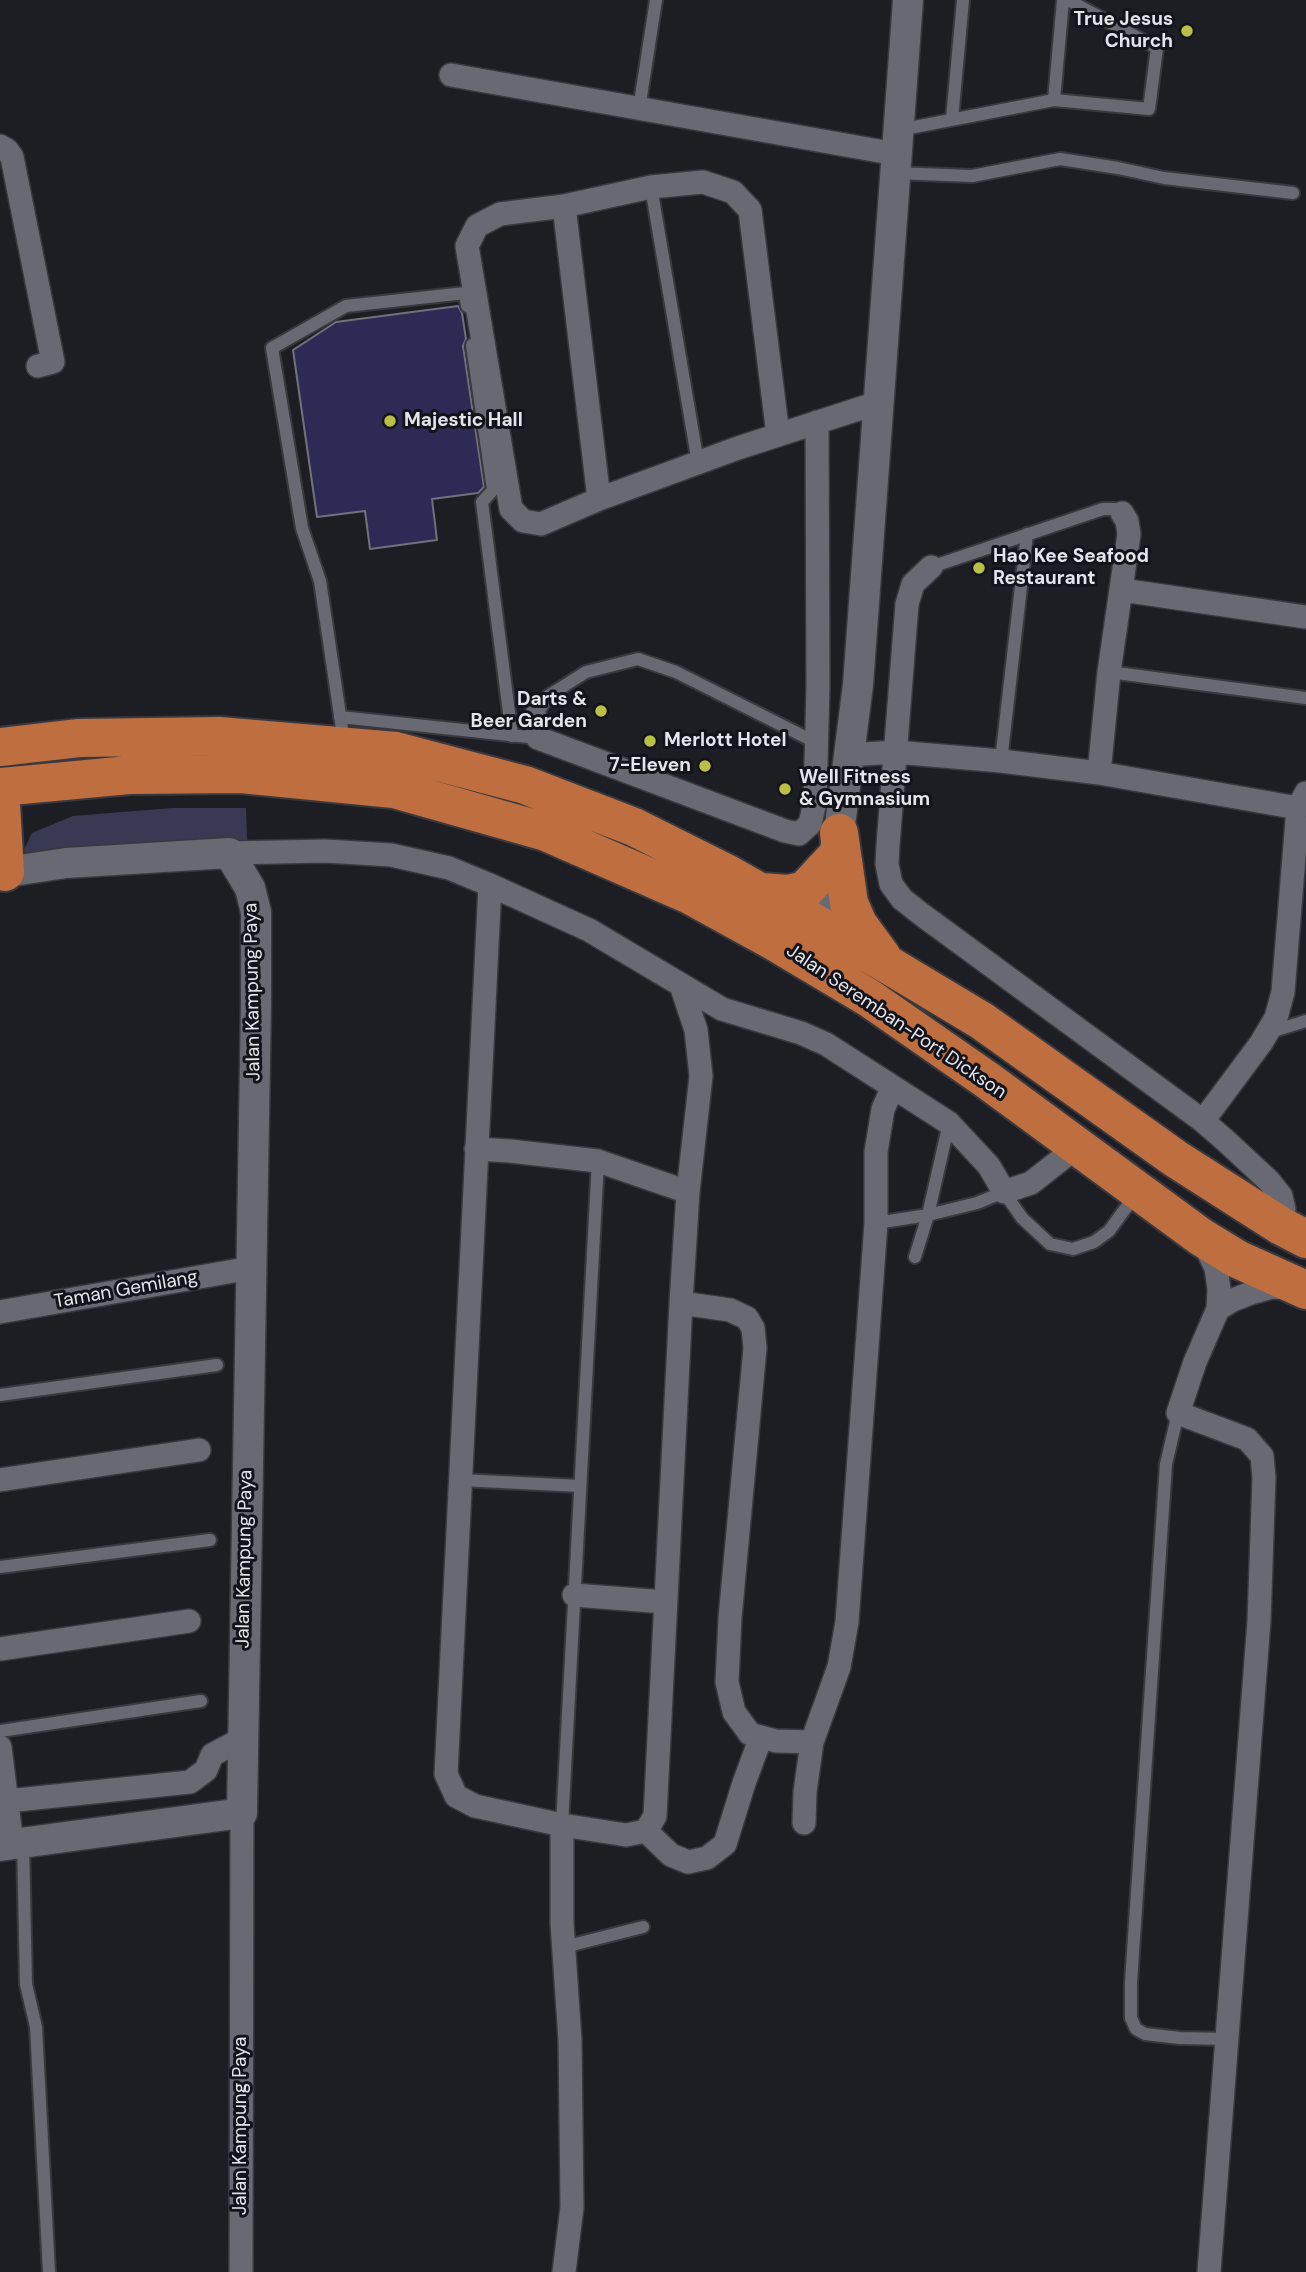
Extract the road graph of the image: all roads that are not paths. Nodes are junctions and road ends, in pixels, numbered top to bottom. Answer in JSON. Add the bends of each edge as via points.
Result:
{"nodes":[{"id":1,"x":656,"y":0,"type":"edge"},
{"id":2,"x":908,"y":0,"type":"edge"},
{"id":3,"x":963,"y":0,"type":"edge"},
{"id":4,"x":1063,"y":0,"type":"edge"},
{"id":5,"x":1069,"y":0,"type":"edge"},
{"id":6,"x":451,"y":75,"type":"dead end"},
{"id":7,"x":1055,"y":100,"type":"junction"},
{"id":8,"x":639,"y":108,"type":"junction"},
{"id":9,"x":952,"y":119,"type":"junction"},
{"id":10,"x":0,"y":146,"type":"edge"},
{"id":11,"x":897,"y":152,"type":"junction"},
{"id":12,"x":652,"y":187,"type":"junction"},
{"id":13,"x":1293,"y":193,"type":"dead end"},
{"id":14,"x":564,"y":206,"type":"junction"},
{"id":15,"x":38,"y":366,"type":"dead end"},
{"id":16,"x":877,"y":403,"type":"junction"},
{"id":17,"x":817,"y":422,"type":"junction"},
{"id":18,"x":778,"y":435,"type":"junction"},
{"id":19,"x":698,"y":463,"type":"junction"},
{"id":20,"x":500,"y":486,"type":"junction"},
{"id":21,"x":599,"y":499,"type":"junction"},
{"id":22,"x":1122,"y":513,"type":"joint"},
{"id":23,"x":1027,"y":534,"type":"junction"},
{"id":24,"x":931,"y":568,"type":"joint"},
{"id":25,"x":1122,"y":590,"type":"junction"},
{"id":26,"x":1306,"y":617,"type":"edge"},
{"id":27,"x":1109,"y":672,"type":"junction"},
{"id":28,"x":818,"y":685,"type":"junction"},
{"id":29,"x":858,"y":685,"type":"junction"},
{"id":30,"x":1306,"y":698,"type":"edge"},
{"id":31,"x":536,"y":728,"type":"junction"},
{"id":32,"x":343,"y":732,"type":"junction"},
{"id":33,"x":512,"y":736,"type":"junction"},
{"id":34,"x":817,"y":743,"type":"junction"},
{"id":35,"x":0,"y":747,"type":"edge"},
{"id":36,"x":895,"y":752,"type":"junction"},
{"id":37,"x":849,"y":755,"type":"junction"},
{"id":38,"x":1001,"y":761,"type":"junction"},
{"id":39,"x":1099,"y":773,"type":"junction"},
{"id":40,"x":0,"y":787,"type":"edge"},
{"id":41,"x":1303,"y":806,"type":"edge"},
{"id":42,"x":836,"y":847,"type":"junction"},
{"id":43,"x":229,"y":853,"type":"junction"},
{"id":44,"x":2,"y":873,"type":"edge"},
{"id":45,"x":490,"y":885,"type":"junction"},
{"id":46,"x":761,"y":892,"type":"junction"},
{"id":47,"x":815,"y":923,"type":"junction"},
{"id":48,"x":887,"y":964,"type":"junction"},
{"id":49,"x":681,"y":985,"type":"junction"},
{"id":50,"x":1306,"y":1021,"type":"edge"},
{"id":51,"x":1267,"y":1033,"type":"junction"},
{"id":52,"x":987,"y":1080,"type":"junction"},
{"id":53,"x":893,"y":1087,"type":"junction"},
{"id":54,"x":1203,"y":1121,"type":"junction"},
{"id":55,"x":949,"y":1123,"type":"junction"},
{"id":56,"x":1078,"y":1146,"type":"junction"},
{"id":57,"x":476,"y":1149,"type":"junction"},
{"id":58,"x":598,"y":1161,"type":"junction"},
{"id":59,"x":1138,"y":1191,"type":"junction"},
{"id":60,"x":688,"y":1192,"type":"junction"},
{"id":61,"x":1004,"y":1192,"type":"junction"},
{"id":62,"x":928,"y":1216,"type":"junction"},
{"id":63,"x":876,"y":1223,"type":"junction"},
{"id":64,"x":1294,"y":1233,"type":"edge"},
{"id":65,"x":1201,"y":1237,"type":"junction"},
{"id":66,"x":915,"y":1257,"type":"dead end"},
{"id":67,"x":251,"y":1268,"type":"junction"},
{"id":68,"x":1304,"y":1289,"type":"edge"},
{"id":69,"x":681,"y":1303,"type":"junction"},
{"id":70,"x":1218,"y":1309,"type":"junction"},
{"id":71,"x":0,"y":1312,"type":"edge"},
{"id":72,"x":217,"y":1365,"type":"dead end"},
{"id":73,"x":0,"y":1395,"type":"edge"},
{"id":74,"x":1178,"y":1413,"type":"junction"},
{"id":75,"x":200,"y":1450,"type":"dead end"},
{"id":76,"x":0,"y":1480,"type":"edge"},
{"id":77,"x":461,"y":1480,"type":"junction"},
{"id":78,"x":580,"y":1486,"type":"junction"},
{"id":79,"x":210,"y":1540,"type":"dead end"},
{"id":80,"x":0,"y":1567,"type":"edge"},
{"id":81,"x":574,"y":1595,"type":"junction"},
{"id":82,"x":665,"y":1602,"type":"junction"},
{"id":83,"x":189,"y":1621,"type":"dead end"},
{"id":84,"x":0,"y":1650,"type":"edge"},
{"id":85,"x":201,"y":1701,"type":"dead end"},
{"id":86,"x":0,"y":1731,"type":"edge"},
{"id":87,"x":761,"y":1737,"type":"junction"},
{"id":88,"x":242,"y":1739,"type":"junction"},
{"id":89,"x":812,"y":1742,"type":"junction"},
{"id":90,"x":0,"y":1747,"type":"edge"},
{"id":91,"x":7,"y":1801,"type":"junction"},
{"id":92,"x":242,"y":1813,"type":"junction"},
{"id":93,"x":804,"y":1823,"type":"dead end"},
{"id":94,"x":562,"y":1825,"type":"junction"},
{"id":95,"x":646,"y":1831,"type":"junction"},
{"id":96,"x":12,"y":1844,"type":"edge"},
{"id":97,"x":643,"y":1927,"type":"dead end"},
{"id":98,"x":564,"y":1947,"type":"junction"},
{"id":99,"x":1227,"y":2039,"type":"junction"},
{"id":100,"x":50,"y":2272,"type":"edge"},
{"id":101,"x":241,"y":2272,"type":"edge"},
{"id":102,"x":564,"y":2272,"type":"edge"},
{"id":103,"x":1209,"y":2272,"type":"edge"}],
"edges":[{"from":1,"to":8,"type":"lane"},
{"from":2,"to":11,"type":"street"},
{"from":3,"to":9,"type":"lane"},
{"from":4,"to":7,"type":"lane"},
{"from":5,"to":7,"type":"lane","via":[[1157,48],[1149,109]]},
{"from":6,"to":8,"type":"street"},
{"from":7,"to":9,"type":"lane"},
{"from":8,"to":11,"type":"street"},
{"from":9,"to":11,"type":"lane"},
{"from":10,"to":15,"type":"street","via":[[12,158],[53,362]]},
{"from":11,"to":13,"type":"lane","via":[[972,176],[1060,159],[1164,178]]},
{"from":11,"to":16,"type":"street"},
{"from":12,"to":14,"type":"street"},
{"from":12,"to":18,"type":"street","via":[[703,182],[733,192],[750,210]]},
{"from":12,"to":19,"type":"lane"},
{"from":14,"to":20,"type":"street","via":[[500,214],[477,226],[467,246]]},
{"from":14,"to":21,"type":"street"},
{"from":16,"to":17,"type":"street"},
{"from":16,"to":29,"type":"street"},
{"from":17,"to":18,"type":"street"},
{"from":17,"to":28,"type":"street"},
{"from":18,"to":19,"type":"street"},
{"from":19,"to":21,"type":"street"},
{"from":20,"to":21,"type":"street","via":[[523,521],[541,524]]},
{"from":20,"to":32,"type":"lane","via":[[465,293],[346,306],[272,348],[302,528],[320,581]]},
{"from":20,"to":33,"type":"lane","via":[[482,502]]},
{"from":22,"to":23,"type":"lane","via":[[1103,509]]},
{"from":22,"to":25,"type":"street","via":[[1129,534]]},
{"from":23,"to":24,"type":"lane"},
{"from":23,"to":38,"type":"lane"},
{"from":24,"to":36,"type":"street","via":[[913,584],[907,604]]},
{"from":25,"to":26,"type":"street"},
{"from":25,"to":27,"type":"street"},
{"from":27,"to":30,"type":"lane"},
{"from":27,"to":39,"type":"street"},
{"from":28,"to":29,"type":"street"},
{"from":28,"to":34,"type":"street"},
{"from":29,"to":37,"type":"street"},
{"from":31,"to":33,"type":"lane"},
{"from":31,"to":34,"type":"lane","via":[[548,696],[586,672],[638,659],[676,672]]},
{"from":31,"to":34,"type":"street","via":[[799,834],[810,824],[815,802]]},
{"from":32,"to":33,"type":"lane"},
{"from":32,"to":35,"type":"highway","name":"Jalan Seremban-Port Dickson","via":[[79,738]]},
{"from":32,"to":46,"type":"highway","name":"Jalan Seremban-Port Dickson","via":[[525,785],[634,827]]},
{"from":36,"to":37,"type":"street"},
{"from":36,"to":38,"type":"street"},
{"from":36,"to":54,"type":"street","via":[[887,864],[891,884],[902,899]]},
{"from":37,"to":42,"type":"street"},
{"from":38,"to":39,"type":"street"},
{"from":39,"to":41,"type":"street"},
{"from":40,"to":44,"type":"highway"},
{"from":40,"to":52,"type":"highway","name":"Jalan Seremban-Port Dickson","via":[[129,775],[242,774],[394,789],[546,832],[690,895],[770,939],[869,998]]},
{"from":41,"to":51,"type":"street","via":[[1283,992]]},
{"from":42,"to":46,"type":"highway","via":[[805,890]]},
{"from":42,"to":47,"type":"street"},
{"from":42,"to":48,"type":"highway","via":[[858,924]]},
{"from":43,"to":44,"type":"street","via":[[66,863]]},
{"from":43,"to":45,"type":"street","via":[[391,855],[449,868]]},
{"from":43,"to":67,"type":"street","name":"Jalan Kampung Paya","via":[[250,888],[256,912]]},
{"from":45,"to":49,"type":"street","via":[[589,930]]},
{"from":45,"to":57,"type":"street"},
{"from":46,"to":47,"type":"highway","name":"Jalan Seremban-Port Dickson"},
{"from":47,"to":48,"type":"highway","name":"Jalan Seremban-Port Dickson"},
{"from":47,"to":52,"type":"highway","via":[[817,938],[828,954],[971,1055]]},
{"from":48,"to":64,"type":"highway","name":"Jalan Seremban-Port Dickson","via":[[982,1021],[1175,1159]]},
{"from":49,"to":53,"type":"street","via":[[722,1009],[826,1044]]},
{"from":49,"to":60,"type":"street","via":[[696,1030],[701,1076]]},
{"from":50,"to":51,"type":"lane"},
{"from":51,"to":54,"type":"street"},
{"from":52,"to":56,"type":"highway","name":"Jalan Seremban-Port Dickson"},
{"from":53,"to":55,"type":"street"},
{"from":53,"to":63,"type":"street","via":[[883,1109],[876,1152]]},
{"from":54,"to":64,"type":"street","via":[[1281,1195]]},
{"from":55,"to":61,"type":"street","via":[[989,1166]]},
{"from":55,"to":62,"type":"lane"},
{"from":56,"to":59,"type":"highway","name":"Jalan Seremban-Port Dickson"},
{"from":56,"to":61,"type":"street","via":[[1031,1183]]},
{"from":57,"to":58,"type":"street"},
{"from":57,"to":77,"type":"street"},
{"from":58,"to":60,"type":"street"},
{"from":58,"to":78,"type":"lane"},
{"from":59,"to":61,"type":"lane","via":[[1109,1231],[1073,1249],[1051,1244],[1022,1218]]},
{"from":59,"to":65,"type":"highway","name":"Jalan Seremban-Port Dickson"},
{"from":60,"to":69,"type":"street"},
{"from":61,"to":62,"type":"lane"},
{"from":62,"to":63,"type":"lane"},
{"from":62,"to":66,"type":"lane"},
{"from":63,"to":89,"type":"street","via":[[847,1622],[839,1667]]},
{"from":65,"to":68,"type":"highway","name":"Jalan Seremban-Port Dickson"},
{"from":65,"to":70,"type":"street","via":[[1216,1268]]},
{"from":67,"to":71,"type":"street","name":"Taman Gemilang"},
{"from":67,"to":88,"type":"street","name":"Jalan Kampung Paya"},
{"from":68,"to":70,"type":"street","via":[[1273,1287]]},
{"from":69,"to":82,"type":"street"},
{"from":69,"to":87,"type":"street","via":[[730,1310],[747,1318],[754,1328],[727,1682],[734,1712],[750,1734]]},
{"from":70,"to":74,"type":"street"},
{"from":72,"to":73,"type":"lane"},
{"from":74,"to":99,"type":"street","via":[[1247,1439],[1262,1456],[1264,1478],[1259,1621]]},
{"from":74,"to":99,"type":"lane","via":[[1167,1464],[1131,2018],[1145,2034]]},
{"from":75,"to":76,"type":"street"},
{"from":77,"to":78,"type":"lane"},
{"from":77,"to":94,"type":"street","via":[[446,1774],[456,1796],[475,1806]]},
{"from":78,"to":81,"type":"lane"},
{"from":79,"to":80,"type":"lane"},
{"from":81,"to":82,"type":"street"},
{"from":81,"to":94,"type":"lane"},
{"from":82,"to":95,"type":"street","via":[[655,1816]]},
{"from":83,"to":84,"type":"street"},
{"from":85,"to":86,"type":"lane"},
{"from":87,"to":89,"type":"street"},
{"from":87,"to":95,"type":"street","via":[[725,1844],[707,1858],[688,1862],[671,1855]]},
{"from":88,"to":91,"type":"street","via":[[212,1755],[206,1770],[190,1782]]},
{"from":88,"to":92,"type":"street","name":"Jalan Kampung Paya"},
{"from":89,"to":93,"type":"street"},
{"from":90,"to":91,"type":"street"},
{"from":91,"to":96,"type":"street"},
{"from":92,"to":96,"type":"street"},
{"from":92,"to":101,"type":"street","name":"Jalan Kampung Paya"},
{"from":94,"to":95,"type":"street","via":[[626,1835]]},
{"from":94,"to":98,"type":"street"},
{"from":96,"to":100,"type":"lane","via":[[26,1984],[36,2027]]},
{"from":97,"to":98,"type":"lane"},
{"from":98,"to":102,"type":"street","via":[[572,2184]]},
{"from":99,"to":103,"type":"street"}]}
